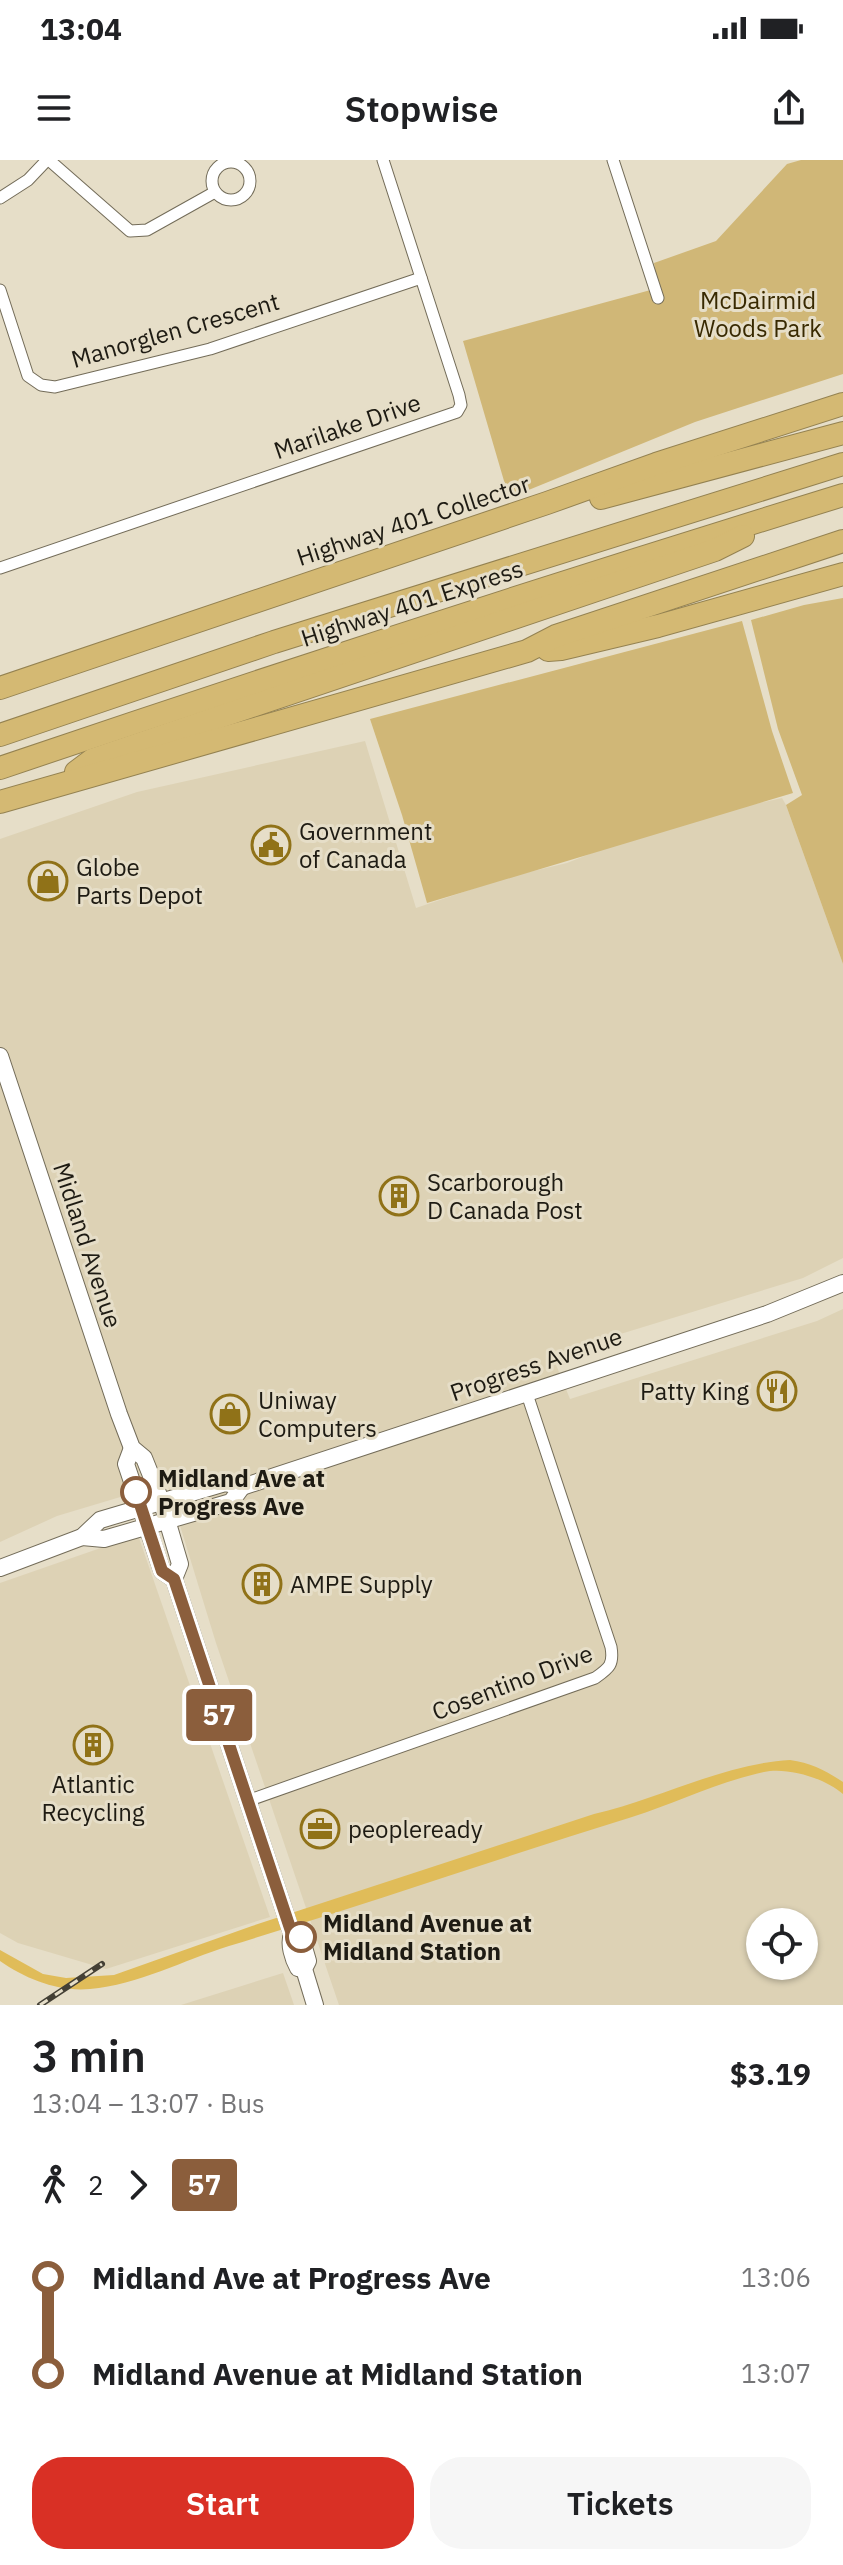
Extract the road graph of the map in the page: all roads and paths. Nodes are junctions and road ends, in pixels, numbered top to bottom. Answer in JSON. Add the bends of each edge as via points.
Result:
{"nodes":[{"id":1,"x":48,"y":160,"type":"edge"},
{"id":2,"x":383,"y":160,"type":"edge"},
{"id":3,"x":613,"y":160,"type":"edge"},
{"id":4,"x":215,"y":192,"type":"dead end"},
{"id":5,"x":0,"y":198,"type":"edge"},
{"id":6,"x":421,"y":278,"type":"junction"},
{"id":7,"x":0,"y":290,"type":"edge"},
{"id":8,"x":658,"y":298,"type":"dead end"},
{"id":9,"x":843,"y":404,"type":"edge"},
{"id":10,"x":843,"y":433,"type":"edge"},
{"id":11,"x":843,"y":464,"type":"edge"},
{"id":12,"x":843,"y":495,"type":"edge"},
{"id":13,"x":804,"y":507,"type":"junction"},
{"id":14,"x":843,"y":541,"type":"edge"},
{"id":15,"x":0,"y":568,"type":"edge"},
{"id":16,"x":843,"y":574,"type":"edge"},
{"id":17,"x":325,"y":577,"type":"junction"},
{"id":18,"x":527,"y":651,"type":"junction"},
{"id":19,"x":0,"y":688,"type":"edge"},
{"id":20,"x":0,"y":735,"type":"edge"},
{"id":21,"x":0,"y":768,"type":"edge"},
{"id":22,"x":59,"y":785,"type":"junction"},
{"id":23,"x":0,"y":802,"type":"edge"},
{"id":24,"x":0,"y":1056,"type":"edge"},
{"id":25,"x":843,"y":1283,"type":"edge"},
{"id":26,"x":527,"y":1394,"type":"junction"},
{"id":27,"x":132,"y":1448,"type":"junction"},
{"id":28,"x":242,"y":1487,"type":"junction"},
{"id":29,"x":162,"y":1503,"type":"junction"},
{"id":30,"x":142,"y":1510,"type":"junction"},
{"id":31,"x":167,"y":1522,"type":"junction"},
{"id":32,"x":147,"y":1528,"type":"junction"},
{"id":33,"x":82,"y":1537,"type":"junction"},
{"id":34,"x":0,"y":1568,"type":"edge"},
{"id":35,"x":174,"y":1579,"type":"junction"},
{"id":36,"x":247,"y":1801,"type":"junction"},
{"id":37,"x":315,"y":2005,"type":"edge"}],
"edges":[{"from":1,"to":4,"type":"street","via":[[130,231],[147,230]]},
{"from":1,"to":5,"type":"street"},
{"from":2,"to":6,"type":"street","name":"Marilake Drive"},
{"from":3,"to":8,"type":"street"},
{"from":6,"to":7,"type":"street","name":"Manorglen Crescent","via":[[210,349],[55,387],[28,376]]},
{"from":6,"to":15,"type":"street","name":"Marilake Drive","via":[[459,395],[457,412]]},
{"from":9,"to":17,"type":"highway","name":"Highway 401 Collector"},
{"from":10,"to":17,"type":"highway"},
{"from":11,"to":20,"type":"highway","name":"Highway 401 Express","via":[[274,642]]},
{"from":12,"to":13,"type":"highway","name":"Highway 401 Express"},
{"from":13,"to":21,"type":"highway","name":"Highway 401 Express","via":[[345,651]]},
{"from":13,"to":22,"type":"highway","via":[[715,550],[92,760]]},
{"from":14,"to":18,"type":"highway","via":[[556,636]]},
{"from":16,"to":18,"type":"highway","via":[[644,629],[561,649]]},
{"from":17,"to":19,"type":"highway","name":"Highway 401 Collector"},
{"from":18,"to":22,"type":"highway"},
{"from":22,"to":23,"type":"highway"},
{"from":24,"to":27,"type":"main road","name":"Midland Avenue"},
{"from":25,"to":26,"type":"main road","name":"Progress Avenue","via":[[767,1314]]},
{"from":26,"to":28,"type":"main road","name":"Progress Avenue"},
{"from":26,"to":36,"type":"street","name":"Cosentino Drive","via":[[611,1647],[610,1668],[595,1678]]},
{"from":27,"to":29,"type":"main road","name":"Midland Avenue","via":[[144,1458]]},
{"from":27,"to":30,"type":"main road","name":"Midland Avenue","via":[[126,1464]]},
{"from":28,"to":29,"type":"main road","name":"Progress Avenue","via":[[225,1483]]},
{"from":28,"to":31,"type":"main road","name":"Progress Avenue","via":[[231,1502]]},
{"from":29,"to":30,"type":"main road","name":"Progress Avenue"},
{"from":29,"to":31,"type":"main road","name":"Midland Avenue"},
{"from":30,"to":32,"type":"main road","name":"Midland Avenue"},
{"from":30,"to":33,"type":"main road","name":"Progress Avenue","via":[[100,1520]]},
{"from":31,"to":32,"type":"main road","name":"Progress Avenue"},
{"from":31,"to":35,"type":"main road","name":"Midland Avenue","via":[[180,1564]]},
{"from":32,"to":33,"type":"main road","name":"Progress Avenue","via":[[104,1539]]},
{"from":32,"to":35,"type":"main road","name":"Midland Avenue","via":[[162,1571]]},
{"from":33,"to":34,"type":"main road","name":"Progress Avenue"},
{"from":35,"to":36,"type":"main road","name":"Midland Avenue"},
{"from":36,"to":37,"type":"main road","name":"Midland Avenue","via":[[292,1934],[296,1964],[304,1969]]}]}
